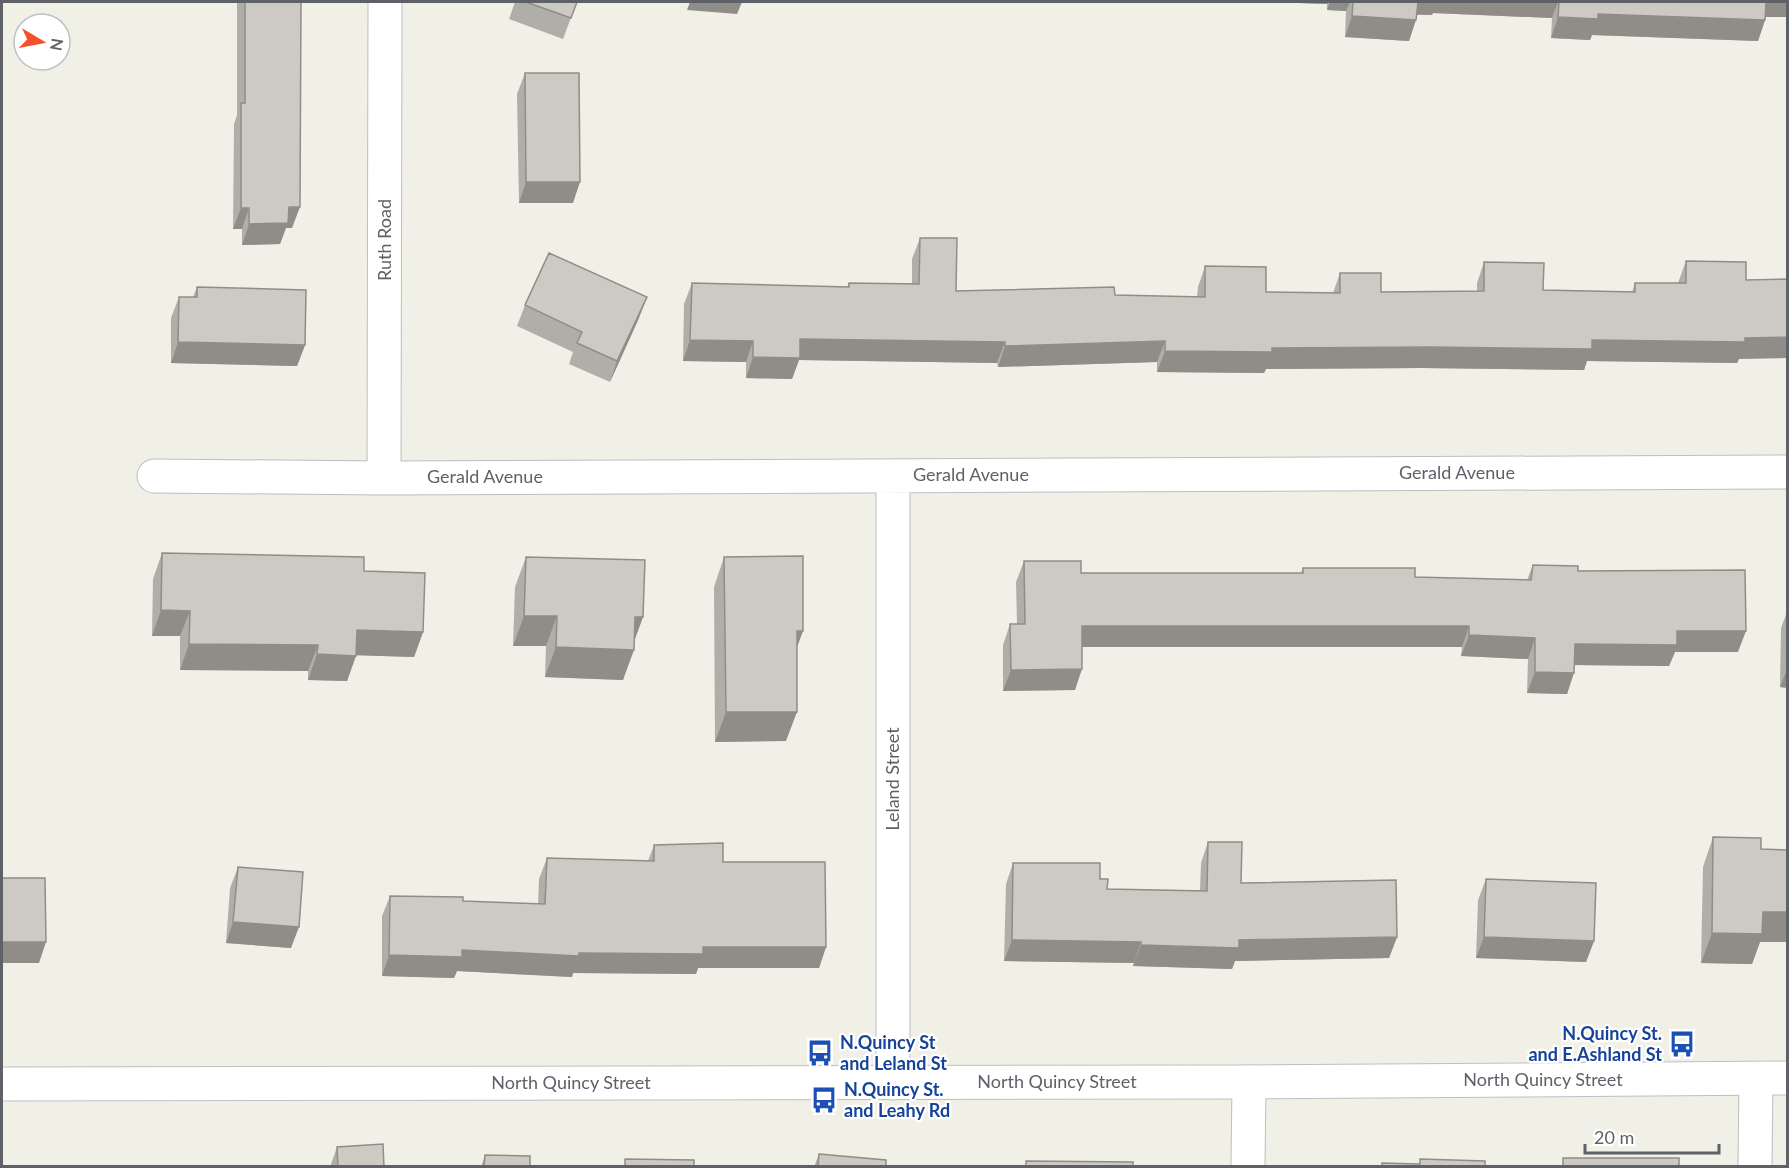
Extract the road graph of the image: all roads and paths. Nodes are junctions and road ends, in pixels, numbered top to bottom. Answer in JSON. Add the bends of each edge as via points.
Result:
{"nodes":[{"id":1,"x":385,"y":2,"type":"edge"},
{"id":2,"x":1788,"y":472,"type":"edge"},
{"id":3,"x":154,"y":476,"type":"dead end"},
{"id":4,"x":893,"y":476,"type":"junction"},
{"id":5,"x":384,"y":478,"type":"junction"},
{"id":6,"x":1772,"y":1078,"type":"edge"},
{"id":7,"x":1249,"y":1082,"type":"junction"},
{"id":8,"x":893,"y":1083,"type":"junction"},
{"id":9,"x":2,"y":1084,"type":"edge"},
{"id":10,"x":1248,"y":1167,"type":"edge"},
{"id":11,"x":1755,"y":1167,"type":"edge"}],
"edges":[{"from":1,"to":5,"type":"street","name":"Ruth Road"},
{"from":2,"to":4,"type":"street","name":"Gerald Avenue"},
{"from":3,"to":5,"type":"street","name":"Gerald Avenue"},
{"from":4,"to":5,"type":"street","name":"Gerald Avenue"},
{"from":4,"to":8,"type":"street","name":"Leland Street"},
{"from":6,"to":7,"type":"street","name":"North Quincy Street"},
{"from":6,"to":11,"type":"street"},
{"from":7,"to":8,"type":"street","name":"North Quincy Street"},
{"from":7,"to":10,"type":"street"},
{"from":8,"to":9,"type":"street","name":"North Quincy Street"}]}
